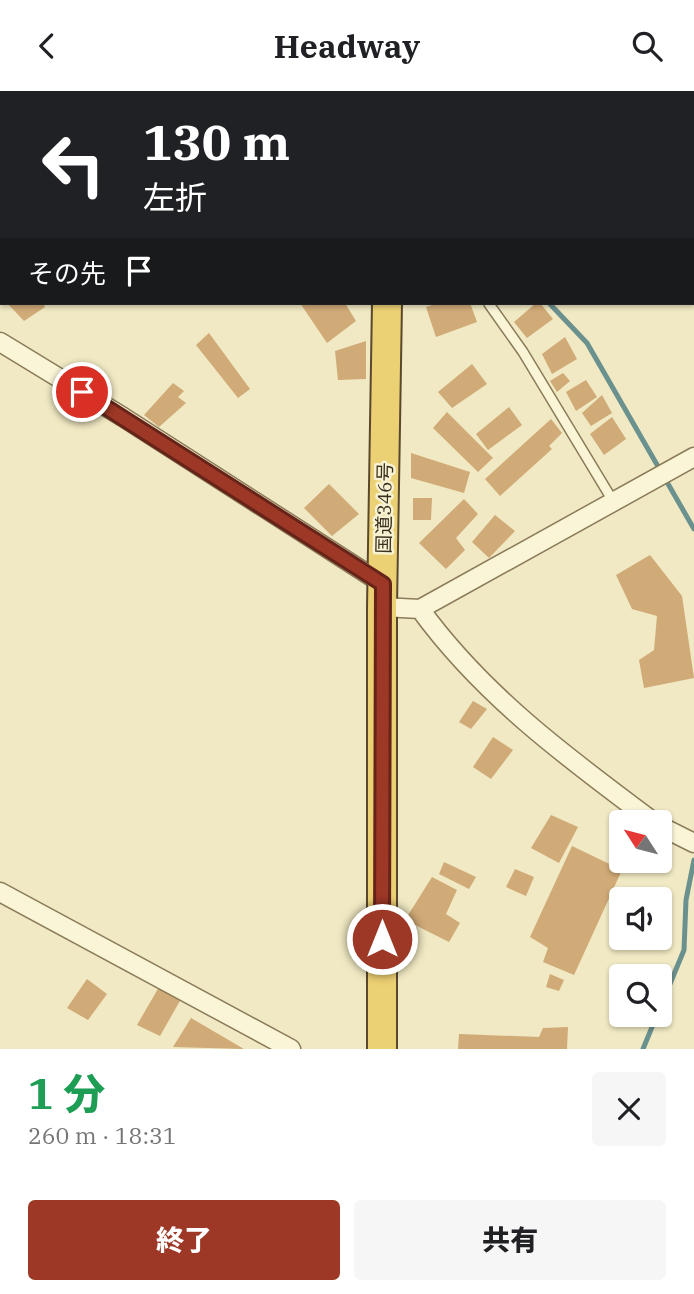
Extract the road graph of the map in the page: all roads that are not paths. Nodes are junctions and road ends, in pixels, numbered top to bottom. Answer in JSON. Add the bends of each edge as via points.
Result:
{"nodes":[{"id":1,"x":387,"y":305,"type":"edge"},
{"id":2,"x":490,"y":305,"type":"edge"},
{"id":3,"x":0,"y":342,"type":"edge"},
{"id":4,"x":694,"y":457,"type":"edge"},
{"id":5,"x":614,"y":501,"type":"junction"},
{"id":6,"x":383,"y":596,"type":"junction"},
{"id":7,"x":420,"y":609,"type":"junction"},
{"id":8,"x":638,"y":810,"type":"edge"},
{"id":9,"x":672,"y":832,"type":"edge"},
{"id":10,"x":694,"y":843,"type":"edge"},
{"id":11,"x":0,"y":892,"type":"edge"},
{"id":12,"x":291,"y":1049,"type":"edge"},
{"id":13,"x":382,"y":1049,"type":"edge"}],
"edges":[{"from":1,"to":6,"type":"highway","name":"国道346号"},
{"from":2,"to":5,"type":"lane"},
{"from":3,"to":6,"type":"street","via":[[123,417]]},
{"from":4,"to":5,"type":"street"},
{"from":5,"to":7,"type":"street"},
{"from":6,"to":7,"type":"street"},
{"from":6,"to":13,"type":"highway","name":"国道346号"},
{"from":7,"to":8,"type":"street","via":[[443,642],[495,696]]},
{"from":9,"to":10,"type":"street"},
{"from":11,"to":12,"type":"street"}]}
